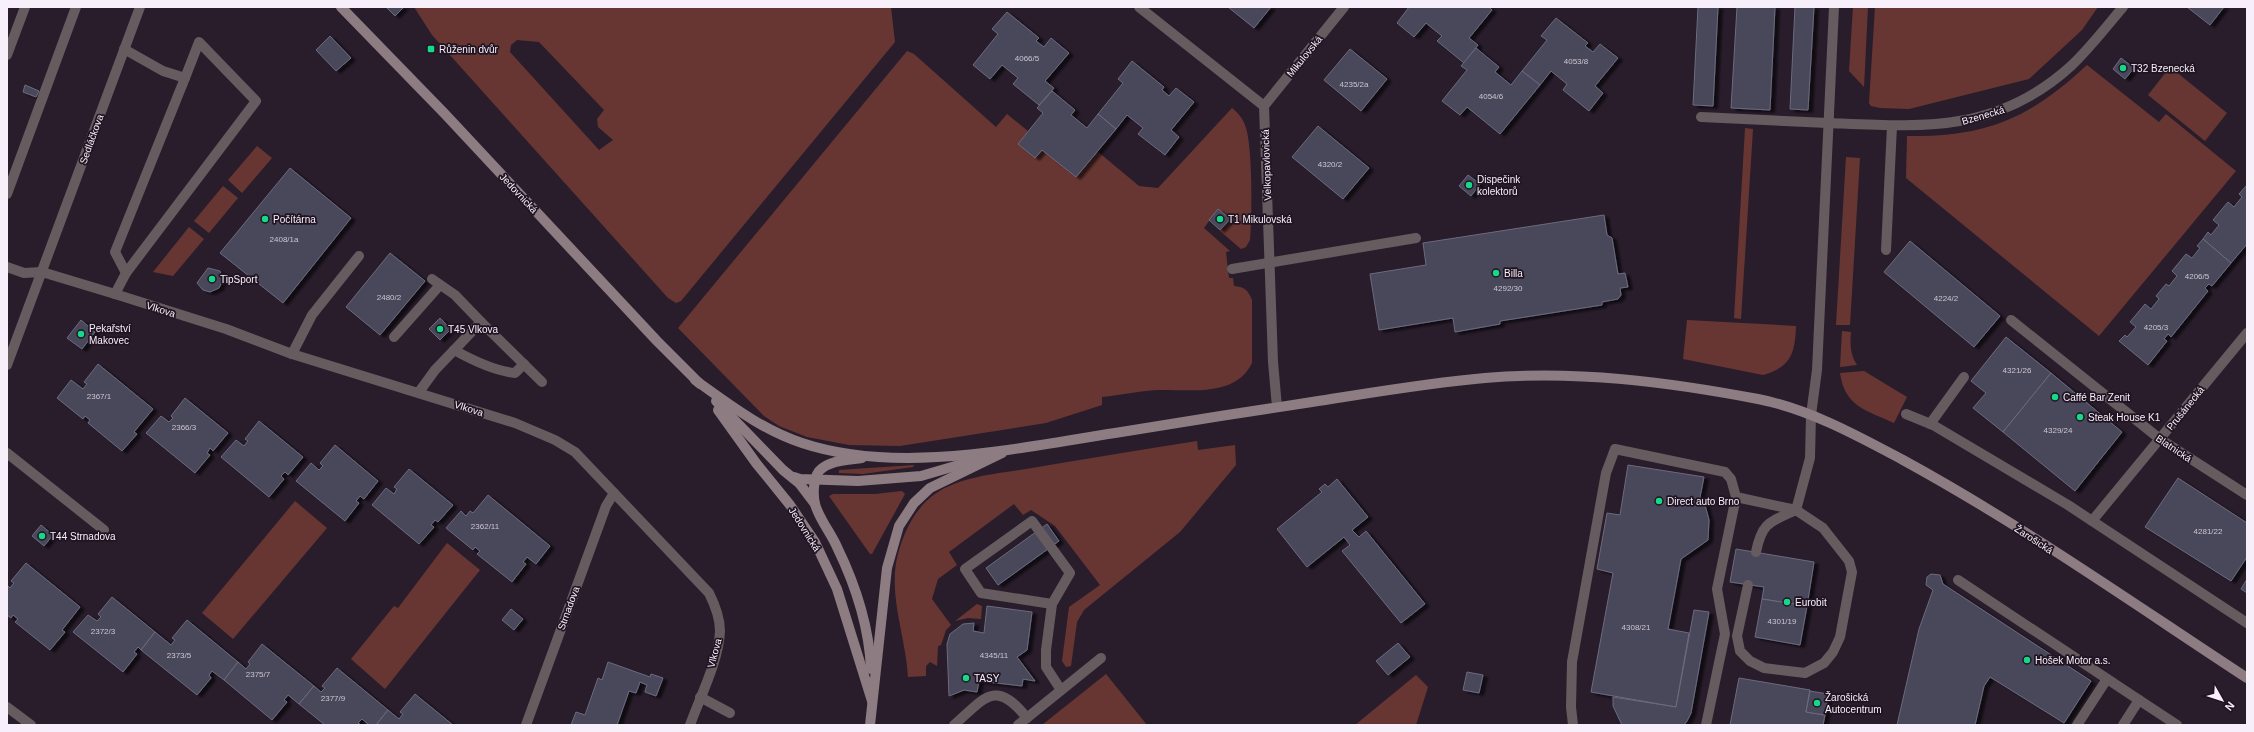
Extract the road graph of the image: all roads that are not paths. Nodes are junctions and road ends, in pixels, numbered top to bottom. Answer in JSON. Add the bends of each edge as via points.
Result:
{"nodes":[{"id":1,"x":25,"y":7,"type":"edge"},
{"id":2,"x":76,"y":7,"type":"edge"},
{"id":3,"x":140,"y":7,"type":"edge"},
{"id":4,"x":341,"y":7,"type":"edge"},
{"id":5,"x":1344,"y":7,"type":"edge"},
{"id":6,"x":1834,"y":7,"type":"edge"},
{"id":7,"x":2123,"y":7,"type":"edge"},
{"id":8,"x":1143,"y":10,"type":"edge"},
{"id":9,"x":124,"y":49,"type":"junction"},
{"id":10,"x":7,"y":55,"type":"edge"},
{"id":11,"x":185,"y":78,"type":"junction"},
{"id":12,"x":1264,"y":106,"type":"junction"},
{"id":13,"x":1701,"y":116,"type":"dead end"},
{"id":14,"x":1828,"y":124,"type":"junction"},
{"id":15,"x":1892,"y":126,"type":"junction"},
{"id":16,"x":7,"y":194,"type":"edge"},
{"id":17,"x":1416,"y":238,"type":"dead end"},
{"id":18,"x":1886,"y":250,"type":"dead end"},
{"id":19,"x":359,"y":256,"type":"dead end"},
{"id":20,"x":1270,"y":263,"type":"junction"},
{"id":21,"x":7,"y":267,"type":"edge"},
{"id":22,"x":1232,"y":269,"type":"dead end"},
{"id":23,"x":42,"y":272,"type":"junction"},
{"id":24,"x":126,"y":272,"type":"junction"},
{"id":25,"x":432,"y":279,"type":"dead end"},
{"id":26,"x":440,"y":285,"type":"junction"},
{"id":27,"x":115,"y":294,"type":"junction"},
{"id":28,"x":2011,"y":320,"type":"dead end"},
{"id":29,"x":481,"y":322,"type":"junction"},
{"id":30,"x":2247,"y":333,"type":"edge"},
{"id":31,"x":394,"y":337,"type":"dead end"},
{"id":32,"x":454,"y":350,"type":"junction"},
{"id":33,"x":292,"y":354,"type":"junction"},
{"id":34,"x":524,"y":364,"type":"junction"},
{"id":35,"x":7,"y":365,"type":"edge"},
{"id":36,"x":1964,"y":377,"type":"dead end"},
{"id":37,"x":696,"y":380,"type":"junction"},
{"id":38,"x":542,"y":382,"type":"dead end"},
{"id":39,"x":419,"y":392,"type":"junction"},
{"id":40,"x":1277,"y":407,"type":"junction"},
{"id":41,"x":1906,"y":414,"type":"dead end"},
{"id":42,"x":1811,"y":415,"type":"junction"},
{"id":43,"x":1930,"y":424,"type":"junction"},
{"id":44,"x":2160,"y":439,"type":"junction"},
{"id":45,"x":1007,"y":450,"type":"junction"},
{"id":46,"x":7,"y":453,"type":"edge"},
{"id":47,"x":871,"y":457,"type":"junction"},
{"id":48,"x":790,"y":475,"type":"junction"},
{"id":49,"x":815,"y":480,"type":"junction"},
{"id":50,"x":614,"y":493,"type":"junction"},
{"id":51,"x":2247,"y":495,"type":"edge"},
{"id":52,"x":1736,"y":497,"type":"junction"},
{"id":53,"x":815,"y":504,"type":"junction"},
{"id":54,"x":1796,"y":510,"type":"junction"},
{"id":55,"x":2092,"y":521,"type":"junction"},
{"id":56,"x":104,"y":530,"type":"dead end"},
{"id":57,"x":1756,"y":552,"type":"dead end"},
{"id":58,"x":1958,"y":580,"type":"dead end"},
{"id":59,"x":1748,"y":585,"type":"dead end"},
{"id":60,"x":1052,"y":604,"type":"junction"},
{"id":61,"x":2247,"y":623,"type":"edge"},
{"id":62,"x":1724,"y":634,"type":"junction"},
{"id":63,"x":1737,"y":636,"type":"junction"},
{"id":64,"x":1101,"y":658,"type":"dead end"},
{"id":65,"x":2247,"y":678,"type":"edge"},
{"id":66,"x":2107,"y":679,"type":"junction"},
{"id":67,"x":1062,"y":690,"type":"junction"},
{"id":68,"x":700,"y":697,"type":"junction"},
{"id":69,"x":2139,"y":700,"type":"junction"},
{"id":70,"x":872,"y":701,"type":"junction"},
{"id":71,"x":7,"y":707,"type":"edge"},
{"id":72,"x":730,"y":712,"type":"dead end"},
{"id":73,"x":1027,"y":718,"type":"junction"},
{"id":74,"x":2163,"y":721,"type":"edge"},
{"id":75,"x":31,"y":725,"type":"edge"},
{"id":76,"x":526,"y":725,"type":"edge"},
{"id":77,"x":690,"y":725,"type":"edge"},
{"id":78,"x":870,"y":725,"type":"edge"},
{"id":79,"x":954,"y":725,"type":"edge"},
{"id":80,"x":1018,"y":725,"type":"edge"},
{"id":81,"x":1573,"y":725,"type":"edge"},
{"id":82,"x":1706,"y":725,"type":"edge"},
{"id":83,"x":2077,"y":725,"type":"edge"},
{"id":84,"x":2123,"y":725,"type":"edge"},
{"id":85,"x":2177,"y":725,"type":"edge"}],
"edges":[{"from":1,"to":10,"type":"street"},
{"from":2,"to":16,"type":"street"},
{"from":3,"to":9,"type":"street","name":"Sedláčkova"},
{"from":4,"to":37,"type":"main road","name":"Jedovnická","via":[[445,114],[656,341]]},
{"from":5,"to":12,"type":"street","name":"Mikulovská"},
{"from":6,"to":14,"type":"street"},
{"from":7,"to":15,"type":"street","name":"Bzenecká","via":[[2074,62],[2027,98],[2004,110],[1974,119],[1923,126]]},
{"from":8,"to":12,"type":"street"},
{"from":9,"to":11,"type":"street","via":[[163,71]]},
{"from":9,"to":23,"type":"street","name":"Sedláčkova"},
{"from":11,"to":24,"type":"street","via":[[115,252]]},
{"from":11,"to":24,"type":"street","via":[[199,42],[256,101]]},
{"from":12,"to":20,"type":"street","name":"Velkopavlovická"},
{"from":13,"to":14,"type":"street","name":"Bzenecká"},
{"from":14,"to":15,"type":"street","name":"Bzenecká"},
{"from":14,"to":42,"type":"street","via":[[1817,370]]},
{"from":15,"to":18,"type":"street"},
{"from":17,"to":20,"type":"street"},
{"from":19,"to":33,"type":"street","via":[[312,315]]},
{"from":20,"to":22,"type":"street"},
{"from":20,"to":40,"type":"street","name":"Velkopavlovická"},
{"from":21,"to":23,"type":"street","via":[[24,273]]},
{"from":23,"to":27,"type":"street","name":"Vlkova"},
{"from":23,"to":35,"type":"street","name":"Sedláčkova"},
{"from":24,"to":27,"type":"street"},
{"from":25,"to":26,"type":"street"},
{"from":26,"to":29,"type":"street","via":[[455,295]]},
{"from":26,"to":31,"type":"street"},
{"from":27,"to":33,"type":"street","name":"Vlkova","via":[[226,329]]},
{"from":28,"to":44,"type":"street","name":"Blatnická"},
{"from":29,"to":32,"type":"street"},
{"from":29,"to":34,"type":"street"},
{"from":30,"to":44,"type":"street","name":"Prušánecká"},
{"from":32,"to":34,"type":"street","via":[[475,362],[506,372],[514,373]]},
{"from":32,"to":39,"type":"street"},
{"from":33,"to":39,"type":"street","name":"Vlkova"},
{"from":34,"to":38,"type":"street"},
{"from":36,"to":43,"type":"street"},
{"from":37,"to":47,"type":"main road","via":[[761,425],[815,446]]},
{"from":37,"to":48,"type":"main road","name":"Jedovnická"},
{"from":37,"to":70,"type":"main road","name":"Jedovnická","via":[[756,464],[803,522],[815,542],[837,589]]},
{"from":39,"to":50,"type":"street","name":"Vlkova","via":[[515,423],[555,440],[575,452]]},
{"from":40,"to":42,"type":"main road","name":"Žarošická","via":[[1436,383],[1545,375],[1601,377],[1702,390],[1775,403]]},
{"from":40,"to":45,"type":"main road","name":"Žarošická"},
{"from":41,"to":43,"type":"street"},
{"from":42,"to":54,"type":"street","via":[[1810,458]]},
{"from":42,"to":65,"type":"main road","name":"Žarošická","via":[[1870,442],[1956,490]]},
{"from":43,"to":55,"type":"street"},
{"from":44,"to":51,"type":"street","name":"Blatnická"},
{"from":44,"to":55,"type":"street","name":"Prušánecká"},
{"from":45,"to":47,"type":"main road","via":[[935,457]]},
{"from":45,"to":49,"type":"main road","via":[[921,476],[858,481]]},
{"from":45,"to":70,"type":"main road","name":"Jedovnická","via":[[930,488],[905,514],[894,539],[887,568]]},
{"from":46,"to":56,"type":"street"},
{"from":47,"to":49,"type":"main road","via":[[828,464]]},
{"from":48,"to":49,"type":"main road","via":[[800,480]]},
{"from":48,"to":53,"type":"main road","name":"Jedovnická","via":[[806,490]]},
{"from":49,"to":53,"type":"main road","name":"Jedovnická"},
{"from":50,"to":68,"type":"street","name":"Vlkova","via":[[709,593],[717,610],[720,631],[716,653]]},
{"from":50,"to":76,"type":"street","name":"Strnadova","via":[[606,506]]},
{"from":52,"to":54,"type":"street"},
{"from":52,"to":62,"type":"street","via":[[1717,589]]},
{"from":52,"to":81,"type":"street","via":[[1731,479],[1724,472],[1615,449],[1606,473],[1572,662]]},
{"from":53,"to":70,"type":"main road","name":"Jedovnická","via":[[845,563],[864,612]]},
{"from":54,"to":57,"type":"street","via":[[1772,520],[1760,534]]},
{"from":54,"to":63,"type":"street","via":[[1823,528],[1849,561],[1852,572],[1840,637],[1833,652],[1824,663],[1805,672],[1764,668],[1750,661],[1740,651]]},
{"from":55,"to":61,"type":"street"},
{"from":58,"to":66,"type":"street"},
{"from":59,"to":63,"type":"street"},
{"from":60,"to":60,"type":"street","via":[[1070,573],[1032,521],[965,569],[981,593]]},
{"from":60,"to":67,"type":"street","via":[[1045,661],[1048,671]]},
{"from":62,"to":63,"type":"street"},
{"from":62,"to":82,"type":"street"},
{"from":64,"to":67,"type":"street"},
{"from":66,"to":69,"type":"street"},
{"from":66,"to":83,"type":"street"},
{"from":67,"to":73,"type":"street"},
{"from":68,"to":72,"type":"street"},
{"from":68,"to":77,"type":"street","name":"Vlkova"},
{"from":69,"to":74,"type":"street"},
{"from":69,"to":84,"type":"street"},
{"from":70,"to":78,"type":"main road","name":"Jedovnická"},
{"from":71,"to":75,"type":"street"},
{"from":73,"to":79,"type":"street","via":[[1008,697],[993,696],[982,701]]},
{"from":73,"to":80,"type":"street"},
{"from":74,"to":85,"type":"street"}]}
